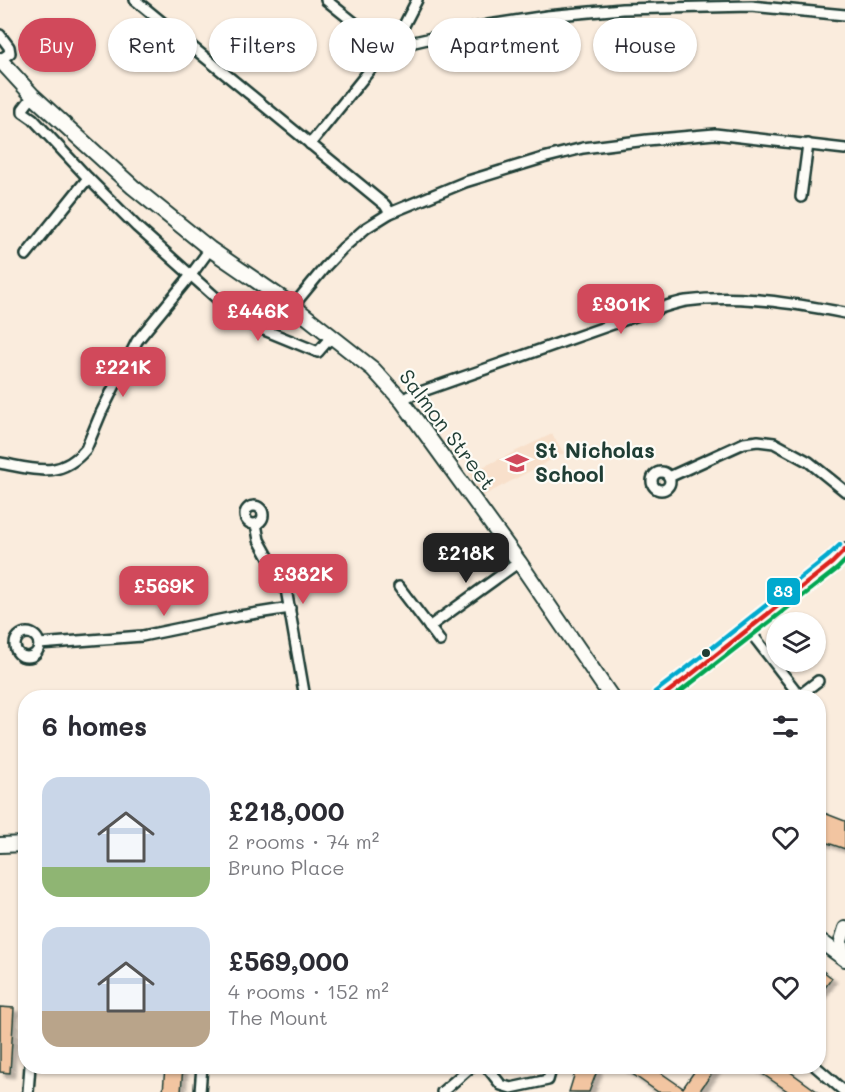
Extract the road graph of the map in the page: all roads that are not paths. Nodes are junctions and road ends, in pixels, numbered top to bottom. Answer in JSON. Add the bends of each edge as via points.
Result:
{"nodes":[{"id":1,"x":135,"y":0,"type":"edge"},
{"id":2,"x":326,"y":0,"type":"edge"},
{"id":3,"x":417,"y":0,"type":"edge"},
{"id":4,"x":751,"y":3,"type":"edge"},
{"id":5,"x":622,"y":4,"type":"edge"},
{"id":6,"x":845,"y":15,"type":"edge"},
{"id":7,"x":348,"y":18,"type":"edge"},
{"id":8,"x":408,"y":18,"type":"edge"},
{"id":9,"x":0,"y":35,"type":"edge"},
{"id":10,"x":416,"y":42,"type":"edge"},
{"id":11,"x":0,"y":60,"type":"edge"},
{"id":12,"x":368,"y":72,"type":"edge"},
{"id":13,"x":33,"y":96,"type":"junction"},
{"id":14,"x":310,"y":144,"type":"junction"},
{"id":15,"x":808,"y":144,"type":"junction"},
{"id":16,"x":845,"y":149,"type":"edge"},
{"id":17,"x":88,"y":178,"type":"junction"},
{"id":18,"x":801,"y":197,"type":"dead end"},
{"id":19,"x":390,"y":213,"type":"junction"},
{"id":20,"x":210,"y":249,"type":"junction"},
{"id":21,"x":26,"y":255,"type":"dead end"},
{"id":22,"x":191,"y":274,"type":"junction"},
{"id":23,"x":293,"y":306,"type":"junction"},
{"id":24,"x":845,"y":313,"type":"edge"},
{"id":25,"x":331,"y":336,"type":"junction"},
{"id":26,"x":402,"y":401,"type":"junction"},
{"id":27,"x":0,"y":463,"type":"edge"},
{"id":28,"x":669,"y":477,"type":"dead end"},
{"id":29,"x":845,"y":491,"type":"edge"},
{"id":30,"x":256,"y":524,"type":"dead end"},
{"id":31,"x":845,"y":550,"type":"edge"},
{"id":32,"x":519,"y":562,"type":"junction"},
{"id":33,"x":399,"y":587,"type":"dead end"},
{"id":34,"x":290,"y":608,"type":"junction"},
{"id":35,"x":429,"y":627,"type":"junction"},
{"id":36,"x":748,"y":629,"type":"junction"},
{"id":37,"x":440,"y":641,"type":"dead end"},
{"id":38,"x":39,"y":644,"type":"dead end"},
{"id":39,"x":818,"y":681,"type":"dead end"},
{"id":40,"x":304,"y":690,"type":"edge"},
{"id":41,"x":607,"y":690,"type":"edge"},
{"id":42,"x":669,"y":690,"type":"edge"},
{"id":43,"x":794,"y":690,"type":"edge"},
{"id":44,"x":806,"y":690,"type":"edge"},
{"id":45,"x":18,"y":844,"type":"edge"},
{"id":46,"x":0,"y":845,"type":"edge"},
{"id":47,"x":845,"y":928,"type":"edge"},
{"id":48,"x":826,"y":945,"type":"edge"},
{"id":49,"x":844,"y":958,"type":"edge"},
{"id":50,"x":29,"y":1074,"type":"edge"},
{"id":51,"x":201,"y":1074,"type":"edge"},
{"id":52,"x":463,"y":1074,"type":"edge"},
{"id":53,"x":492,"y":1074,"type":"edge"},
{"id":54,"x":550,"y":1074,"type":"edge"},
{"id":55,"x":824,"y":1074,"type":"edge"},
{"id":56,"x":28,"y":1092,"type":"edge"},
{"id":57,"x":200,"y":1092,"type":"edge"},
{"id":58,"x":442,"y":1092,"type":"edge"},
{"id":59,"x":845,"y":1092,"type":"edge"}],
"edges":[{"from":1,"to":14,"type":"street"},
{"from":2,"to":7,"type":"street"},
{"from":3,"to":8,"type":"street"},
{"from":4,"to":5,"type":"street"},
{"from":4,"to":6,"type":"street"},
{"from":5,"to":10,"type":"street","via":[[488,25]]},
{"from":9,"to":11,"type":"street","via":[[10,53]]},
{"from":11,"to":13,"type":"main road","name":"Salmon Street"},
{"from":12,"to":14,"type":"street"},
{"from":13,"to":17,"type":"street","via":[[23,112]]},
{"from":13,"to":20,"type":"main road","name":"Salmon Street","via":[[133,187]]},
{"from":14,"to":19,"type":"street"},
{"from":15,"to":16,"type":"street"},
{"from":15,"to":18,"type":"street"},
{"from":15,"to":19,"type":"street","via":[[715,134],[583,148],[465,182]]},
{"from":17,"to":21,"type":"street"},
{"from":17,"to":22,"type":"street"},
{"from":19,"to":23,"type":"street","via":[[343,248]]},
{"from":20,"to":22,"type":"street"},
{"from":20,"to":23,"type":"main road","name":"Salmon Street"},
{"from":22,"to":25,"type":"street","via":[[242,321],[318,352]]},
{"from":22,"to":27,"type":"street","via":[[137,341],[82,454],[54,470]]},
{"from":23,"to":25,"type":"main road","name":"Salmon Street"},
{"from":24,"to":26,"type":"street","via":[[730,298],[684,301]]},
{"from":25,"to":26,"type":"main road","name":"Salmon Street","via":[[373,369]]},
{"from":26,"to":32,"type":"main road","name":"Salmon Street"},
{"from":28,"to":29,"type":"street","via":[[744,443],[758,441],[774,443],[809,462]]},
{"from":30,"to":34,"type":"street","via":[[259,540],[286,589]]},
{"from":31,"to":36,"type":"main road"},
{"from":32,"to":35,"type":"street"},
{"from":32,"to":41,"type":"main road","name":"Salmon Street"},
{"from":33,"to":35,"type":"street"},
{"from":34,"to":38,"type":"street","via":[[142,636]]},
{"from":34,"to":40,"type":"street"},
{"from":35,"to":37,"type":"street"},
{"from":36,"to":42,"type":"main road"},
{"from":36,"to":43,"type":"street"},
{"from":39,"to":44,"type":"street"},
{"from":45,"to":46,"type":"main road"},
{"from":47,"to":49,"type":"main road","via":[[841,941]]},
{"from":48,"to":49,"type":"main road"},
{"from":50,"to":56,"type":"street"},
{"from":51,"to":57,"type":"street"},
{"from":52,"to":58,"type":"street"},
{"from":53,"to":54,"type":"street","via":[[501,1085],[511,1088],[548,1080]]},
{"from":55,"to":59,"type":"street"}]}
